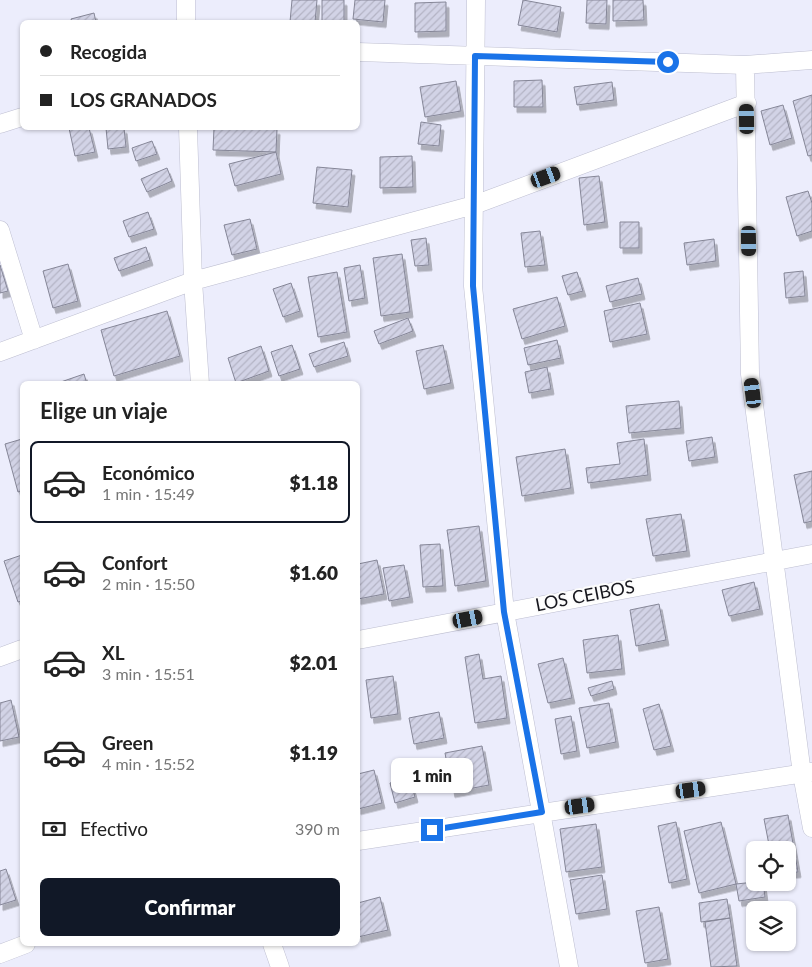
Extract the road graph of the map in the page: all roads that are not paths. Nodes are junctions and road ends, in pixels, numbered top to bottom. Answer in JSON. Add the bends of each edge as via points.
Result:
{"nodes":[{"id":1,"x":186,"y":0,"type":"edge"},
{"id":2,"x":476,"y":0,"type":"edge"},
{"id":3,"x":186,"y":20,"type":"edge"},
{"id":4,"x":360,"y":52,"type":"edge"},
{"id":5,"x":475,"y":56,"type":"junction"},
{"id":6,"x":812,"y":60,"type":"edge"},
{"id":7,"x":745,"y":65,"type":"junction"},
{"id":8,"x":747,"y":103,"type":"junction"},
{"id":9,"x":20,"y":117,"type":"edge"},
{"id":10,"x":0,"y":124,"type":"edge"},
{"id":11,"x":188,"y":130,"type":"edge"},
{"id":12,"x":474,"y":204,"type":"junction"},
{"id":13,"x":0,"y":230,"type":"edge"},
{"id":14,"x":193,"y":282,"type":"junction"},
{"id":15,"x":34,"y":340,"type":"junction"},
{"id":16,"x":0,"y":352,"type":"edge"},
{"id":17,"x":200,"y":381,"type":"edge"},
{"id":18,"x":812,"y":554,"type":"edge"},
{"id":19,"x":775,"y":560,"type":"junction"},
{"id":20,"x":504,"y":612,"type":"junction"},
{"id":21,"x":360,"y":640,"type":"edge"},
{"id":22,"x":20,"y":650,"type":"edge"},
{"id":23,"x":0,"y":657,"type":"edge"},
{"id":24,"x":807,"y":773,"type":"edge"},
{"id":25,"x":542,"y":812,"type":"junction"},
{"id":26,"x":812,"y":828,"type":"edge"},
{"id":27,"x":360,"y":841,"type":"edge"},
{"id":28,"x":21,"y":946,"type":"edge"},
{"id":29,"x":273,"y":946,"type":"edge"},
{"id":30,"x":0,"y":954,"type":"edge"},
{"id":31,"x":280,"y":967,"type":"edge"},
{"id":32,"x":569,"y":967,"type":"edge"}],
"edges":[{"from":1,"to":3,"type":"street"},
{"from":2,"to":5,"type":"street"},
{"from":4,"to":5,"type":"street"},
{"from":5,"to":7,"type":"street"},
{"from":5,"to":12,"type":"street"},
{"from":6,"to":7,"type":"street"},
{"from":7,"to":8,"type":"street"},
{"from":8,"to":12,"type":"street"},
{"from":8,"to":19,"type":"street","via":[[750,374]]},
{"from":9,"to":10,"type":"street"},
{"from":11,"to":14,"type":"street"},
{"from":12,"to":14,"type":"street"},
{"from":12,"to":20,"type":"street","via":[[473,286]]},
{"from":13,"to":15,"type":"street"},
{"from":14,"to":15,"type":"street"},
{"from":14,"to":17,"type":"street"},
{"from":15,"to":16,"type":"street"},
{"from":18,"to":19,"type":"street","name":"LOS CEIBOS"},
{"from":19,"to":20,"type":"street","name":"LOS CEIBOS"},
{"from":19,"to":24,"type":"street"},
{"from":20,"to":21,"type":"street","name":"LOS CEIBOS"},
{"from":20,"to":25,"type":"street"},
{"from":22,"to":23,"type":"street"},
{"from":24,"to":25,"type":"street"},
{"from":24,"to":26,"type":"street"},
{"from":25,"to":27,"type":"street"},
{"from":25,"to":32,"type":"street"},
{"from":28,"to":30,"type":"street"},
{"from":29,"to":31,"type":"street"}]}
